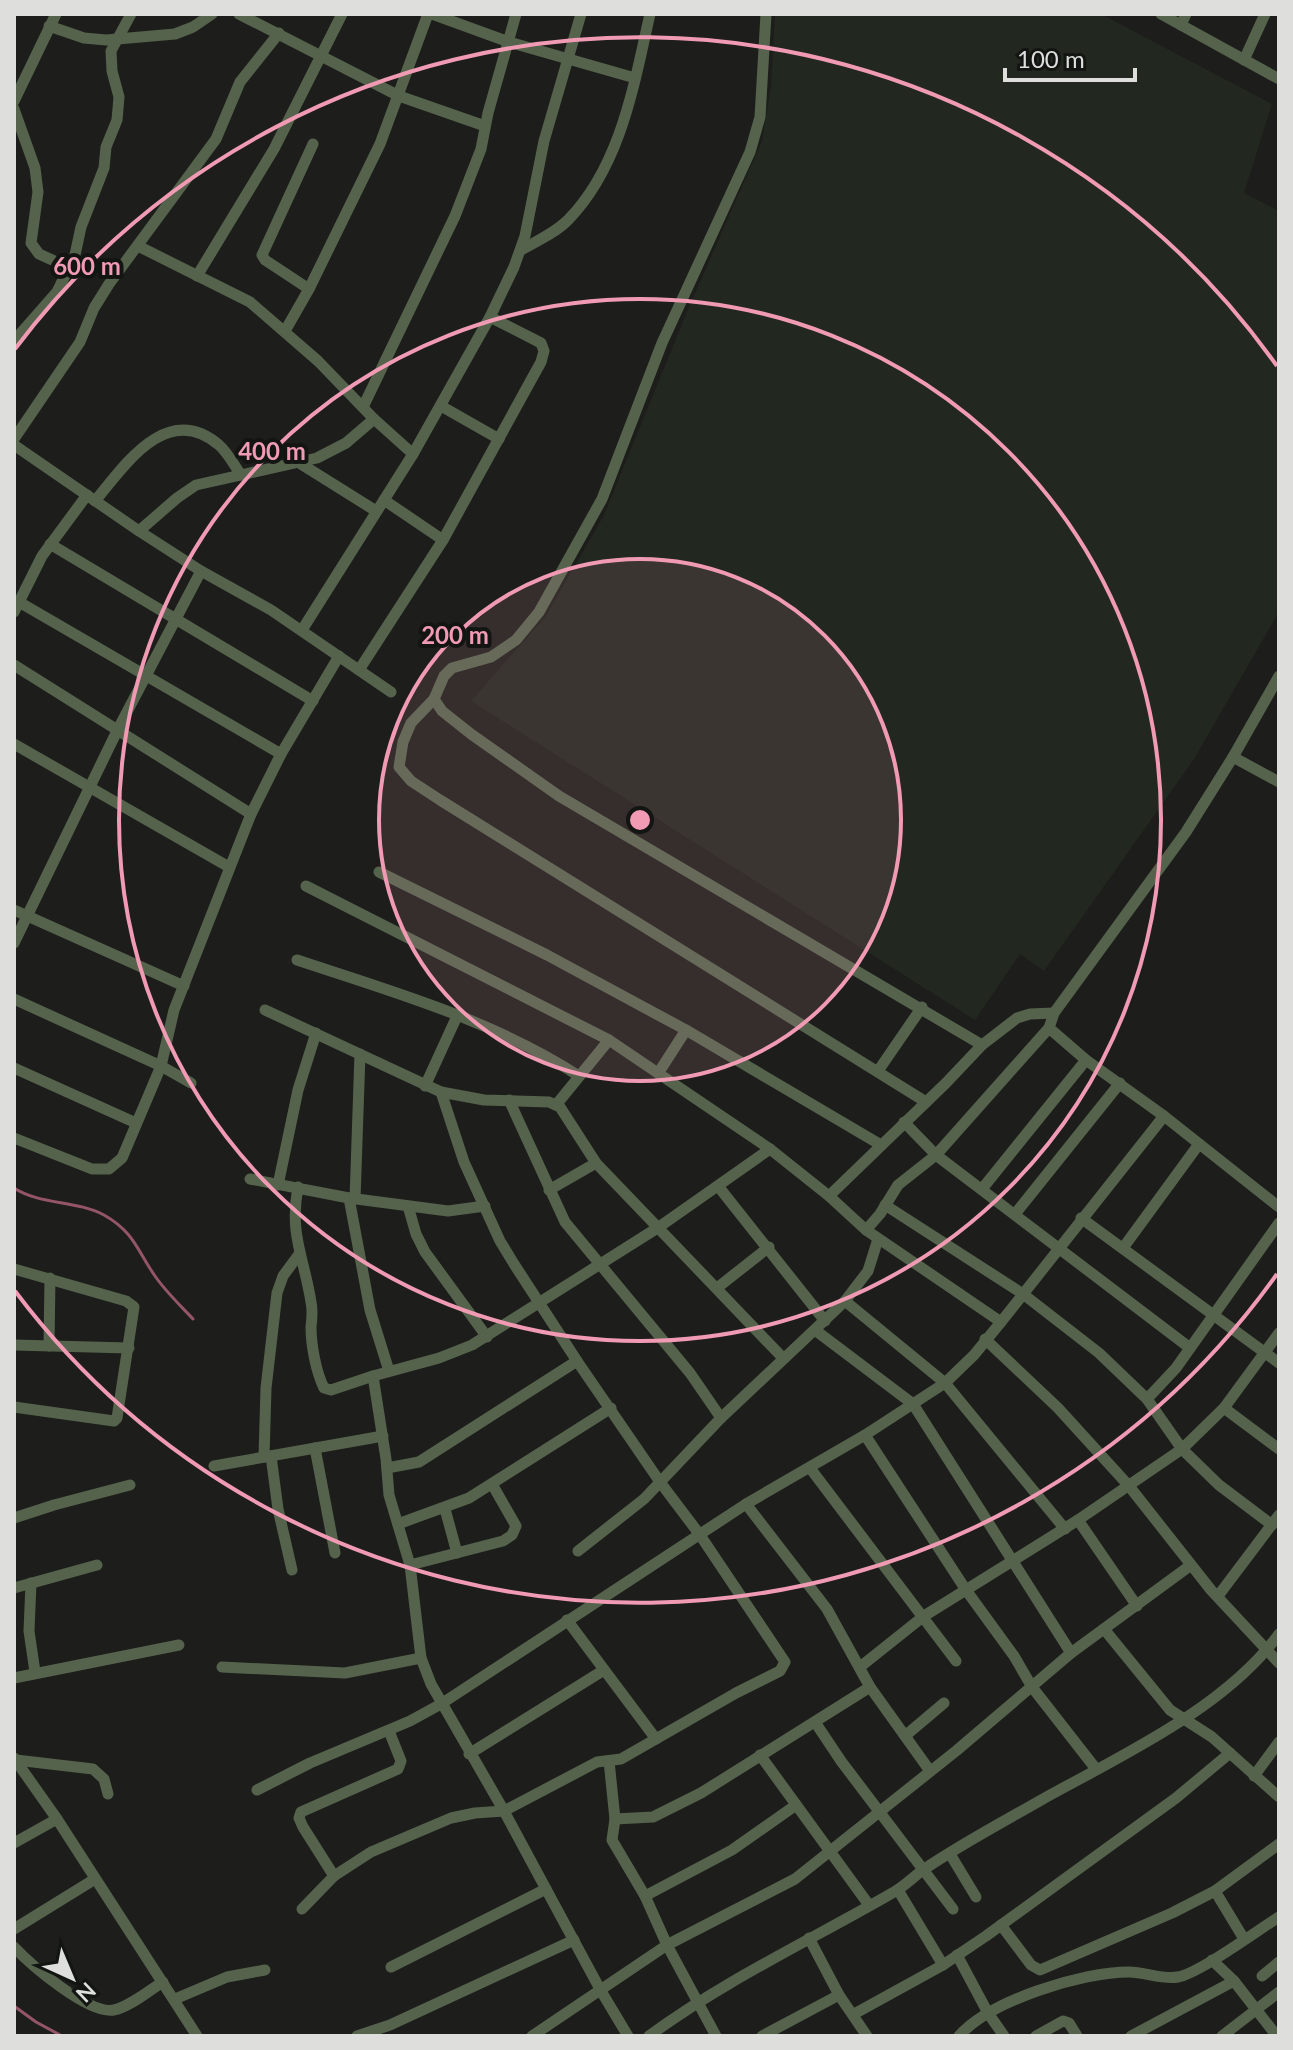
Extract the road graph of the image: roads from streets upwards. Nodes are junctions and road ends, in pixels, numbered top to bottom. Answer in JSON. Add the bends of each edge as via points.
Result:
{"nodes":[{"id":1,"x":56,"y":14,"type":"edge"},
{"id":2,"x":131,"y":14,"type":"edge"},
{"id":3,"x":212,"y":14,"type":"edge"},
{"id":4,"x":239,"y":14,"type":"edge"},
{"id":5,"x":342,"y":14,"type":"edge"},
{"id":6,"x":430,"y":14,"type":"edge"},
{"id":7,"x":516,"y":14,"type":"edge"},
{"id":8,"x":581,"y":14,"type":"edge"},
{"id":9,"x":650,"y":14,"type":"edge"},
{"id":10,"x":766,"y":14,"type":"edge"},
{"id":11,"x":1161,"y":14,"type":"edge"},
{"id":12,"x":1265,"y":14,"type":"edge"},
{"id":13,"x":1183,"y":20,"type":"edge"},
{"id":14,"x":49,"y":26,"type":"junction"},
{"id":15,"x":279,"y":33,"type":"junction"},
{"id":16,"x":117,"y":38,"type":"junction"},
{"id":17,"x":509,"y":42,"type":"junction"},
{"id":18,"x":322,"y":56,"type":"junction"},
{"id":19,"x":569,"y":60,"type":"junction"},
{"id":20,"x":1244,"y":60,"type":"junction"},
{"id":21,"x":635,"y":78,"type":"junction"},
{"id":22,"x":1279,"y":79,"type":"edge"},
{"id":23,"x":399,"y":96,"type":"junction"},
{"id":24,"x":14,"y":101,"type":"edge"},
{"id":25,"x":14,"y":109,"type":"edge"},
{"id":26,"x":485,"y":126,"type":"junction"},
{"id":27,"x":313,"y":144,"type":"dead end"},
{"id":28,"x":138,"y":246,"type":"junction"},
{"id":29,"x":521,"y":250,"type":"junction"},
{"id":30,"x":70,"y":268,"type":"junction"},
{"id":31,"x":197,"y":276,"type":"junction"},
{"id":32,"x":309,"y":289,"type":"junction"},
{"id":33,"x":490,"y":317,"type":"junction"},
{"id":34,"x":285,"y":331,"type":"junction"},
{"id":35,"x":14,"y":341,"type":"edge"},
{"id":36,"x":441,"y":406,"type":"junction"},
{"id":37,"x":363,"y":407,"type":"junction"},
{"id":38,"x":374,"y":419,"type":"junction"},
{"id":39,"x":14,"y":439,"type":"edge"},
{"id":40,"x":499,"y":439,"type":"junction"},
{"id":41,"x":14,"y":445,"type":"edge"},
{"id":42,"x":413,"y":454,"type":"junction"},
{"id":43,"x":301,"y":464,"type":"junction"},
{"id":44,"x":241,"y":475,"type":"junction"},
{"id":45,"x":91,"y":498,"type":"junction"},
{"id":46,"x":384,"y":500,"type":"junction"},
{"id":47,"x":376,"y":511,"type":"junction"},
{"id":48,"x":139,"y":531,"type":"junction"},
{"id":49,"x":443,"y":540,"type":"junction"},
{"id":50,"x":50,"y":544,"type":"junction"},
{"id":51,"x":201,"y":571,"type":"junction"},
{"id":52,"x":16,"y":607,"type":"edge"},
{"id":53,"x":177,"y":619,"type":"junction"},
{"id":54,"x":302,"y":630,"type":"junction"},
{"id":55,"x":339,"y":656,"type":"junction"},
{"id":56,"x":14,"y":665,"type":"edge"},
{"id":57,"x":359,"y":670,"type":"junction"},
{"id":58,"x":147,"y":674,"type":"junction"},
{"id":59,"x":1279,"y":676,"type":"edge"},
{"id":60,"x":391,"y":692,"type":"dead end"},
{"id":61,"x":434,"y":699,"type":"junction"},
{"id":62,"x":313,"y":701,"type":"junction"},
{"id":63,"x":118,"y":729,"type":"junction"},
{"id":64,"x":14,"y":744,"type":"edge"},
{"id":65,"x":281,"y":754,"type":"junction"},
{"id":66,"x":1233,"y":757,"type":"junction"},
{"id":67,"x":1279,"y":782,"type":"edge"},
{"id":68,"x":89,"y":787,"type":"junction"},
{"id":69,"x":251,"y":814,"type":"junction"},
{"id":70,"x":229,"y":867,"type":"junction"},
{"id":71,"x":379,"y":872,"type":"dead end"},
{"id":72,"x":306,"y":886,"type":"dead end"},
{"id":73,"x":14,"y":910,"type":"edge"},
{"id":74,"x":28,"y":916,"type":"junction"},
{"id":75,"x":14,"y":943,"type":"edge"},
{"id":76,"x":297,"y":960,"type":"dead end"},
{"id":77,"x":184,"y":986,"type":"junction"},
{"id":78,"x":14,"y":999,"type":"edge"},
{"id":79,"x":922,"y":1007,"type":"junction"},
{"id":80,"x":265,"y":1010,"type":"dead end"},
{"id":81,"x":1054,"y":1013,"type":"junction"},
{"id":82,"x":458,"y":1014,"type":"junction"},
{"id":83,"x":1049,"y":1028,"type":"junction"},
{"id":84,"x":686,"y":1030,"type":"junction"},
{"id":85,"x":316,"y":1033,"type":"junction"},
{"id":86,"x":609,"y":1040,"type":"junction"},
{"id":87,"x":982,"y":1045,"type":"junction"},
{"id":88,"x":360,"y":1054,"type":"junction"},
{"id":89,"x":1086,"y":1060,"type":"junction"},
{"id":90,"x":161,"y":1066,"type":"junction"},
{"id":91,"x":14,"y":1068,"type":"edge"},
{"id":92,"x":878,"y":1071,"type":"junction"},
{"id":93,"x":659,"y":1072,"type":"junction"},
{"id":94,"x":579,"y":1076,"type":"junction"},
{"id":95,"x":191,"y":1083,"type":"dead end"},
{"id":96,"x":1120,"y":1083,"type":"junction"},
{"id":97,"x":425,"y":1086,"type":"junction"},
{"id":98,"x":441,"y":1092,"type":"junction"},
{"id":99,"x":509,"y":1100,"type":"junction"},
{"id":100,"x":926,"y":1102,"type":"junction"},
{"id":101,"x":556,"y":1105,"type":"junction"},
{"id":102,"x":1164,"y":1116,"type":"junction"},
{"id":103,"x":904,"y":1122,"type":"junction"},
{"id":104,"x":136,"y":1123,"type":"junction"},
{"id":105,"x":14,"y":1138,"type":"edge"},
{"id":106,"x":1199,"y":1144,"type":"junction"},
{"id":107,"x":881,"y":1145,"type":"junction"},
{"id":108,"x":770,"y":1149,"type":"junction"},
{"id":109,"x":936,"y":1155,"type":"junction"},
{"id":110,"x":596,"y":1163,"type":"junction"},
{"id":111,"x":250,"y":1179,"type":"dead end"},
{"id":112,"x":278,"y":1185,"type":"junction"},
{"id":113,"x":718,"y":1186,"type":"junction"},
{"id":114,"x":298,"y":1187,"type":"junction"},
{"id":115,"x":982,"y":1189,"type":"junction"},
{"id":116,"x":549,"y":1190,"type":"junction"},
{"id":117,"x":829,"y":1196,"type":"junction"},
{"id":118,"x":352,"y":1199,"type":"junction"},
{"id":119,"x":885,"y":1205,"type":"junction"},
{"id":120,"x":408,"y":1206,"type":"junction"},
{"id":121,"x":485,"y":1206,"type":"junction"},
{"id":122,"x":1279,"y":1207,"type":"edge"},
{"id":123,"x":1015,"y":1214,"type":"junction"},
{"id":124,"x":1081,"y":1218,"type":"junction"},
{"id":125,"x":1279,"y":1223,"type":"edge"},
{"id":126,"x":659,"y":1227,"type":"junction"},
{"id":127,"x":866,"y":1230,"type":"junction"},
{"id":128,"x":878,"y":1239,"type":"junction"},
{"id":129,"x":1060,"y":1246,"type":"junction"},
{"id":130,"x":769,"y":1247,"type":"junction"},
{"id":131,"x":1123,"y":1248,"type":"junction"},
{"id":132,"x":300,"y":1253,"type":"junction"},
{"id":133,"x":599,"y":1265,"type":"junction"},
{"id":134,"x":14,"y":1269,"type":"edge"},
{"id":135,"x":50,"y":1278,"type":"junction"},
{"id":136,"x":717,"y":1288,"type":"junction"},
{"id":137,"x":1023,"y":1294,"type":"junction"},
{"id":138,"x":845,"y":1301,"type":"junction"},
{"id":139,"x":538,"y":1303,"type":"junction"},
{"id":140,"x":1214,"y":1313,"type":"junction"},
{"id":141,"x":825,"y":1321,"type":"junction"},
{"id":142,"x":1001,"y":1322,"type":"junction"},
{"id":143,"x":815,"y":1330,"type":"junction"},
{"id":144,"x":1279,"y":1333,"type":"edge"},
{"id":145,"x":487,"y":1337,"type":"junction"},
{"id":146,"x":985,"y":1339,"type":"junction"},
{"id":147,"x":14,"y":1345,"type":"edge"},
{"id":148,"x":49,"y":1346,"type":"junction"},
{"id":149,"x":129,"y":1348,"type":"junction"},
{"id":150,"x":1190,"y":1348,"type":"junction"},
{"id":151,"x":1265,"y":1353,"type":"junction"},
{"id":152,"x":783,"y":1358,"type":"junction"},
{"id":153,"x":577,"y":1361,"type":"junction"},
{"id":154,"x":1279,"y":1363,"type":"edge"},
{"id":155,"x":389,"y":1371,"type":"junction"},
{"id":156,"x":373,"y":1376,"type":"junction"},
{"id":157,"x":945,"y":1383,"type":"junction"},
{"id":158,"x":1147,"y":1399,"type":"junction"},
{"id":159,"x":913,"y":1404,"type":"junction"},
{"id":160,"x":14,"y":1407,"type":"edge"},
{"id":161,"x":611,"y":1408,"type":"junction"},
{"id":162,"x":1224,"y":1408,"type":"junction"},
{"id":163,"x":721,"y":1418,"type":"junction"},
{"id":164,"x":865,"y":1435,"type":"junction"},
{"id":165,"x":383,"y":1436,"type":"junction"},
{"id":166,"x":315,"y":1448,"type":"junction"},
{"id":167,"x":1182,"y":1449,"type":"junction"},
{"id":168,"x":1279,"y":1449,"type":"edge"},
{"id":169,"x":268,"y":1456,"type":"junction"},
{"id":170,"x":214,"y":1466,"type":"dead end"},
{"id":171,"x":387,"y":1468,"type":"junction"},
{"id":172,"x":810,"y":1468,"type":"junction"},
{"id":173,"x":660,"y":1482,"type":"junction"},
{"id":174,"x":492,"y":1484,"type":"junction"},
{"id":175,"x":130,"y":1485,"type":"dead end"},
{"id":176,"x":1129,"y":1486,"type":"junction"},
{"id":177,"x":746,"y":1504,"type":"junction"},
{"id":178,"x":445,"y":1509,"type":"junction"},
{"id":179,"x":14,"y":1518,"type":"edge"},
{"id":180,"x":1078,"y":1520,"type":"junction"},
{"id":181,"x":1275,"y":1520,"type":"edge"},
{"id":182,"x":398,"y":1524,"type":"junction"},
{"id":183,"x":1065,"y":1529,"type":"junction"},
{"id":184,"x":700,"y":1535,"type":"junction"},
{"id":185,"x":578,"y":1551,"type":"dead end"},
{"id":186,"x":335,"y":1553,"type":"dead end"},
{"id":187,"x":457,"y":1553,"type":"junction"},
{"id":188,"x":1014,"y":1560,"type":"junction"},
{"id":189,"x":97,"y":1565,"type":"dead end"},
{"id":190,"x":410,"y":1565,"type":"junction"},
{"id":191,"x":1191,"y":1565,"type":"junction"},
{"id":192,"x":292,"y":1570,"type":"dead end"},
{"id":193,"x":31,"y":1583,"type":"junction"},
{"id":194,"x":14,"y":1588,"type":"edge"},
{"id":195,"x":966,"y":1590,"type":"junction"},
{"id":196,"x":1218,"y":1596,"type":"junction"},
{"id":197,"x":1137,"y":1606,"type":"junction"},
{"id":198,"x":924,"y":1616,"type":"junction"},
{"id":199,"x":567,"y":1620,"type":"junction"},
{"id":200,"x":1104,"y":1629,"type":"junction"},
{"id":201,"x":1279,"y":1634,"type":"edge"},
{"id":202,"x":179,"y":1645,"type":"dead end"},
{"id":203,"x":1268,"y":1649,"type":"junction"},
{"id":204,"x":1071,"y":1653,"type":"junction"},
{"id":205,"x":421,"y":1658,"type":"junction"},
{"id":206,"x":956,"y":1661,"type":"dead end"},
{"id":207,"x":1279,"y":1663,"type":"edge"},
{"id":208,"x":222,"y":1667,"type":"dead end"},
{"id":209,"x":860,"y":1667,"type":"junction"},
{"id":210,"x":604,"y":1670,"type":"junction"},
{"id":211,"x":35,"y":1672,"type":"junction"},
{"id":212,"x":14,"y":1678,"type":"edge"},
{"id":213,"x":870,"y":1687,"type":"junction"},
{"id":214,"x":1032,"y":1687,"type":"junction"},
{"id":215,"x":944,"y":1703,"type":"dead end"},
{"id":216,"x":441,"y":1704,"type":"junction"},
{"id":217,"x":1187,"y":1719,"type":"junction"},
{"id":218,"x":815,"y":1722,"type":"junction"},
{"id":219,"x":389,"y":1731,"type":"junction"},
{"id":220,"x":905,"y":1736,"type":"junction"},
{"id":221,"x":656,"y":1739,"type":"junction"},
{"id":222,"x":1279,"y":1742,"type":"edge"},
{"id":223,"x":1230,"y":1753,"type":"junction"},
{"id":224,"x":469,"y":1754,"type":"junction"},
{"id":225,"x":760,"y":1755,"type":"junction"},
{"id":226,"x":15,"y":1759,"type":"edge"},
{"id":227,"x":609,"y":1761,"type":"junction"},
{"id":228,"x":1096,"y":1769,"type":"junction"},
{"id":229,"x":930,"y":1771,"type":"junction"},
{"id":230,"x":1254,"y":1776,"type":"junction"},
{"id":231,"x":257,"y":1790,"type":"dead end"},
{"id":232,"x":108,"y":1794,"type":"dead end"},
{"id":233,"x":1279,"y":1797,"type":"edge"},
{"id":234,"x":796,"y":1805,"type":"junction"},
{"id":235,"x":504,"y":1811,"type":"junction"},
{"id":236,"x":879,"y":1812,"type":"junction"},
{"id":237,"x":57,"y":1819,"type":"junction"},
{"id":238,"x":615,"y":1819,"type":"junction"},
{"id":239,"x":14,"y":1843,"type":"edge"},
{"id":240,"x":1279,"y":1844,"type":"edge"},
{"id":241,"x":828,"y":1851,"type":"junction"},
{"id":242,"x":950,"y":1854,"type":"junction"},
{"id":243,"x":924,"y":1870,"type":"junction"},
{"id":244,"x":334,"y":1876,"type":"junction"},
{"id":245,"x":95,"y":1879,"type":"junction"},
{"id":246,"x":546,"y":1889,"type":"junction"},
{"id":247,"x":898,"y":1890,"type":"junction"},
{"id":248,"x":1215,"y":1891,"type":"junction"},
{"id":249,"x":645,"y":1896,"type":"junction"},
{"id":250,"x":976,"y":1897,"type":"dead end"},
{"id":251,"x":869,"y":1905,"type":"junction"},
{"id":252,"x":302,"y":1909,"type":"dead end"},
{"id":253,"x":953,"y":1909,"type":"dead end"},
{"id":254,"x":1279,"y":1917,"type":"edge"},
{"id":255,"x":1001,"y":1925,"type":"junction"},
{"id":256,"x":14,"y":1929,"type":"edge"},
{"id":257,"x":809,"y":1938,"type":"junction"},
{"id":258,"x":1244,"y":1939,"type":"junction"},
{"id":259,"x":574,"y":1940,"type":"junction"},
{"id":260,"x":667,"y":1945,"type":"junction"},
{"id":261,"x":14,"y":1947,"type":"edge"},
{"id":262,"x":957,"y":1955,"type":"junction"},
{"id":263,"x":1212,"y":1960,"type":"junction"},
{"id":264,"x":1279,"y":1962,"type":"edge"},
{"id":265,"x":943,"y":1965,"type":"junction"},
{"id":266,"x":391,"y":1967,"type":"dead end"},
{"id":267,"x":265,"y":1970,"type":"dead end"},
{"id":268,"x":1262,"y":1976,"type":"dead end"},
{"id":269,"x":1234,"y":1981,"type":"junction"},
{"id":270,"x":163,"y":1982,"type":"junction"},
{"id":271,"x":601,"y":1991,"type":"junction"},
{"id":272,"x":1279,"y":1992,"type":"edge"},
{"id":273,"x":839,"y":1995,"type":"junction"},
{"id":274,"x":175,"y":1999,"type":"junction"},
{"id":275,"x":700,"y":2003,"type":"junction"},
{"id":276,"x":1257,"y":2011,"type":"junction"},
{"id":277,"x":988,"y":2013,"type":"junction"},
{"id":278,"x":854,"y":2014,"type":"junction"},
{"id":279,"x":392,"y":2030,"type":"edge"},
{"id":280,"x":1276,"y":2034,"type":"edge"},
{"id":281,"x":197,"y":2036,"type":"edge"},
{"id":282,"x":357,"y":2036,"type":"edge"},
{"id":283,"x":532,"y":2036,"type":"edge"},
{"id":284,"x":628,"y":2036,"type":"edge"},
{"id":285,"x":649,"y":2036,"type":"edge"},
{"id":286,"x":716,"y":2036,"type":"edge"},
{"id":287,"x":762,"y":2036,"type":"edge"},
{"id":288,"x":867,"y":2036,"type":"edge"},
{"id":289,"x":959,"y":2036,"type":"edge"},
{"id":290,"x":1004,"y":2036,"type":"edge"},
{"id":291,"x":1036,"y":2036,"type":"edge"},
{"id":292,"x":1077,"y":2036,"type":"edge"},
{"id":293,"x":1131,"y":2036,"type":"edge"},
{"id":294,"x":1222,"y":2036,"type":"edge"}],
"edges":[{"from":1,"to":14,"type":"street"},
{"from":2,"to":16,"type":"street"},
{"from":3,"to":16,"type":"street","via":[[175,34]]},
{"from":4,"to":15,"type":"street"},
{"from":5,"to":18,"type":"street"},
{"from":6,"to":17,"type":"street"},
{"from":6,"to":23,"type":"street"},
{"from":7,"to":17,"type":"street"},
{"from":8,"to":19,"type":"street"},
{"from":9,"to":21,"type":"street"},
{"from":10,"to":61,"type":"street","via":[[760,117],[750,152],[662,343],[602,499],[525,630],[491,657],[452,668]]},
{"from":11,"to":13,"type":"street"},
{"from":12,"to":20,"type":"street"},
{"from":13,"to":20,"type":"street"},
{"from":14,"to":16,"type":"street","via":[[84,38]]},
{"from":14,"to":24,"type":"street"},
{"from":15,"to":18,"type":"street"},
{"from":15,"to":28,"type":"street","via":[[246,72],[216,139]]},
{"from":16,"to":30,"type":"street","via":[[111,60],[119,97],[117,120]]},
{"from":17,"to":19,"type":"street"},
{"from":17,"to":26,"type":"street"},
{"from":18,"to":23,"type":"street"},
{"from":18,"to":31,"type":"street","via":[[274,149]]},
{"from":19,"to":21,"type":"street"},
{"from":19,"to":29,"type":"street","via":[[544,141]]},
{"from":20,"to":22,"type":"street"},
{"from":21,"to":29,"type":"street","via":[[612,152],[596,183],[561,227]]},
{"from":23,"to":26,"type":"street"},
{"from":23,"to":32,"type":"street"},
{"from":25,"to":30,"type":"street","via":[[35,168],[38,192],[31,243],[39,254]]},
{"from":26,"to":37,"type":"street","via":[[455,216]]},
{"from":27,"to":32,"type":"street","via":[[262,255]]},
{"from":28,"to":31,"type":"street"},
{"from":28,"to":39,"type":"street","via":[[101,296],[80,342]]},
{"from":29,"to":33,"type":"street"},
{"from":30,"to":35,"type":"street","via":[[47,305]]},
{"from":31,"to":34,"type":"street","via":[[250,302]]},
{"from":32,"to":34,"type":"street"},
{"from":33,"to":36,"type":"street"},
{"from":33,"to":40,"type":"street","via":[[532,337],[544,351]]},
{"from":34,"to":37,"type":"street"},
{"from":36,"to":40,"type":"street"},
{"from":36,"to":42,"type":"street"},
{"from":37,"to":38,"type":"street"},
{"from":38,"to":42,"type":"street"},
{"from":38,"to":43,"type":"street","via":[[332,451]]},
{"from":40,"to":49,"type":"street"},
{"from":41,"to":45,"type":"street"},
{"from":42,"to":46,"type":"street"},
{"from":43,"to":44,"type":"street"},
{"from":43,"to":47,"type":"street"},
{"from":44,"to":45,"type":"street","via":[[215,442],[200,433],[178,431],[139,450]]},
{"from":44,"to":48,"type":"street","via":[[196,485]]},
{"from":45,"to":48,"type":"street"},
{"from":45,"to":50,"type":"street"},
{"from":46,"to":47,"type":"street"},
{"from":46,"to":49,"type":"street"},
{"from":47,"to":54,"type":"street"},
{"from":48,"to":51,"type":"street"},
{"from":49,"to":57,"type":"street"},
{"from":50,"to":52,"type":"street"},
{"from":50,"to":53,"type":"street"},
{"from":51,"to":53,"type":"street"},
{"from":51,"to":54,"type":"street"},
{"from":52,"to":58,"type":"street"},
{"from":53,"to":58,"type":"street"},
{"from":53,"to":62,"type":"street"},
{"from":54,"to":55,"type":"street"},
{"from":55,"to":57,"type":"street"},
{"from":55,"to":62,"type":"street"},
{"from":56,"to":63,"type":"street"},
{"from":57,"to":60,"type":"street"},
{"from":58,"to":63,"type":"street"},
{"from":58,"to":65,"type":"street"},
{"from":59,"to":66,"type":"street"},
{"from":61,"to":79,"type":"street","via":[[471,734],[559,796]]},
{"from":61,"to":92,"type":"street","via":[[411,723],[403,742],[399,767],[411,781]]},
{"from":62,"to":65,"type":"street"},
{"from":63,"to":68,"type":"street"},
{"from":63,"to":69,"type":"street"},
{"from":64,"to":68,"type":"street"},
{"from":65,"to":69,"type":"street"},
{"from":66,"to":67,"type":"street"},
{"from":66,"to":81,"type":"street","via":[[1154,879]]},
{"from":68,"to":70,"type":"street"},
{"from":68,"to":74,"type":"street"},
{"from":69,"to":70,"type":"street"},
{"from":70,"to":77,"type":"street"},
{"from":71,"to":84,"type":"street"},
{"from":72,"to":86,"type":"street"},
{"from":73,"to":74,"type":"street"},
{"from":74,"to":75,"type":"street"},
{"from":74,"to":77,"type":"street"},
{"from":76,"to":82,"type":"street"},
{"from":77,"to":90,"type":"street"},
{"from":78,"to":90,"type":"street"},
{"from":79,"to":87,"type":"street"},
{"from":79,"to":92,"type":"street"},
{"from":80,"to":85,"type":"street"},
{"from":81,"to":83,"type":"street"},
{"from":81,"to":87,"type":"street","via":[[1017,1018]]},
{"from":82,"to":94,"type":"street","via":[[528,1045]]},
{"from":82,"to":97,"type":"street"},
{"from":83,"to":89,"type":"street"},
{"from":83,"to":109,"type":"street"},
{"from":84,"to":93,"type":"street"},
{"from":84,"to":107,"type":"street"},
{"from":85,"to":88,"type":"street"},
{"from":85,"to":112,"type":"street"},
{"from":86,"to":93,"type":"street"},
{"from":86,"to":94,"type":"street"},
{"from":87,"to":100,"type":"street"},
{"from":88,"to":97,"type":"street"},
{"from":88,"to":118,"type":"street"},
{"from":89,"to":96,"type":"street"},
{"from":89,"to":115,"type":"street"},
{"from":90,"to":95,"type":"street"},
{"from":90,"to":104,"type":"street"},
{"from":91,"to":104,"type":"street"},
{"from":92,"to":100,"type":"street"},
{"from":93,"to":108,"type":"street"},
{"from":94,"to":101,"type":"street"},
{"from":96,"to":102,"type":"street"},
{"from":96,"to":123,"type":"street"},
{"from":97,"to":98,"type":"street"},
{"from":98,"to":99,"type":"street"},
{"from":98,"to":121,"type":"street"},
{"from":99,"to":101,"type":"street"},
{"from":99,"to":116,"type":"street"},
{"from":100,"to":103,"type":"street"},
{"from":101,"to":110,"type":"street"},
{"from":102,"to":106,"type":"street"},
{"from":102,"to":124,"type":"street"},
{"from":103,"to":107,"type":"street"},
{"from":103,"to":109,"type":"street"},
{"from":104,"to":105,"type":"street","via":[[117,1165],[101,1170]]},
{"from":106,"to":122,"type":"street"},
{"from":106,"to":131,"type":"street"},
{"from":107,"to":117,"type":"street"},
{"from":108,"to":113,"type":"street"},
{"from":108,"to":117,"type":"street"},
{"from":109,"to":115,"type":"street"},
{"from":109,"to":119,"type":"street","via":[[898,1185]]},
{"from":110,"to":116,"type":"street"},
{"from":110,"to":126,"type":"street"},
{"from":111,"to":112,"type":"street"},
{"from":112,"to":114,"type":"street"},
{"from":113,"to":126,"type":"street"},
{"from":113,"to":130,"type":"street"},
{"from":114,"to":118,"type":"street"},
{"from":114,"to":132,"type":"street","via":[[293,1218]]},
{"from":115,"to":123,"type":"street"},
{"from":116,"to":133,"type":"street","via":[[565,1222]]},
{"from":117,"to":127,"type":"street"},
{"from":118,"to":120,"type":"street"},
{"from":118,"to":155,"type":"street","via":[[370,1310]]},
{"from":119,"to":127,"type":"street"},
{"from":119,"to":137,"type":"street"},
{"from":120,"to":121,"type":"street","via":[[453,1211]]},
{"from":120,"to":145,"type":"street","via":[[425,1252]]},
{"from":121,"to":139,"type":"street"},
{"from":123,"to":129,"type":"street"},
{"from":124,"to":129,"type":"street"},
{"from":124,"to":131,"type":"street"},
{"from":125,"to":140,"type":"street"},
{"from":126,"to":133,"type":"street"},
{"from":126,"to":136,"type":"street"},
{"from":127,"to":128,"type":"street"},
{"from":128,"to":138,"type":"street","via":[[868,1271]]},
{"from":128,"to":142,"type":"street"},
{"from":129,"to":137,"type":"street"},
{"from":129,"to":150,"type":"street"},
{"from":130,"to":136,"type":"street"},
{"from":130,"to":141,"type":"street"},
{"from":131,"to":140,"type":"street"},
{"from":132,"to":156,"type":"street","via":[[324,1388]]},
{"from":132,"to":169,"type":"street","via":[[277,1293],[266,1388]]},
{"from":133,"to":139,"type":"street"},
{"from":133,"to":163,"type":"street"},
{"from":134,"to":135,"type":"street"},
{"from":135,"to":148,"type":"street"},
{"from":135,"to":149,"type":"street","via":[[131,1303]]},
{"from":136,"to":152,"type":"street"},
{"from":137,"to":142,"type":"street"},
{"from":137,"to":158,"type":"street","via":[[1099,1353]]},
{"from":138,"to":141,"type":"street"},
{"from":138,"to":157,"type":"street"},
{"from":139,"to":145,"type":"street"},
{"from":139,"to":153,"type":"street"},
{"from":140,"to":150,"type":"street"},
{"from":140,"to":151,"type":"street"},
{"from":141,"to":143,"type":"street"},
{"from":142,"to":146,"type":"street"},
{"from":143,"to":152,"type":"street"},
{"from":143,"to":159,"type":"street"},
{"from":144,"to":151,"type":"street"},
{"from":145,"to":155,"type":"street","via":[[439,1358]]},
{"from":146,"to":157,"type":"street"},
{"from":146,"to":176,"type":"street"},
{"from":147,"to":148,"type":"street"},
{"from":148,"to":149,"type":"street"},
{"from":149,"to":160,"type":"street","via":[[114,1421]]},
{"from":150,"to":158,"type":"street"},
{"from":151,"to":154,"type":"street"},
{"from":151,"to":162,"type":"street"},
{"from":152,"to":163,"type":"street"},
{"from":153,"to":161,"type":"street"},
{"from":153,"to":171,"type":"street","via":[[419,1462]]},
{"from":155,"to":156,"type":"street"},
{"from":156,"to":165,"type":"street"},
{"from":157,"to":159,"type":"street"},
{"from":157,"to":183,"type":"street"},
{"from":158,"to":167,"type":"street"},
{"from":159,"to":164,"type":"street"},
{"from":159,"to":188,"type":"street"},
{"from":161,"to":173,"type":"street"},
{"from":161,"to":174,"type":"street"},
{"from":162,"to":167,"type":"street"},
{"from":162,"to":168,"type":"street"},
{"from":163,"to":173,"type":"street"},
{"from":164,"to":172,"type":"street"},
{"from":164,"to":195,"type":"street"},
{"from":165,"to":166,"type":"street"},
{"from":165,"to":171,"type":"street"},
{"from":166,"to":169,"type":"street"},
{"from":166,"to":186,"type":"street"},
{"from":167,"to":176,"type":"street"},
{"from":167,"to":181,"type":"street","via":[[1219,1485]]},
{"from":169,"to":170,"type":"street"},
{"from":169,"to":192,"type":"street"},
{"from":171,"to":182,"type":"street"},
{"from":172,"to":177,"type":"street"},
{"from":172,"to":198,"type":"street"},
{"from":173,"to":184,"type":"street"},
{"from":173,"to":185,"type":"street"},
{"from":174,"to":178,"type":"street"},
{"from":174,"to":187,"type":"street","via":[[515,1530],[503,1541]]},
{"from":175,"to":179,"type":"street"},
{"from":176,"to":180,"type":"street"},
{"from":176,"to":191,"type":"street"},
{"from":177,"to":184,"type":"street"},
{"from":177,"to":209,"type":"street","via":[[827,1609]]},
{"from":178,"to":182,"type":"street"},
{"from":178,"to":187,"type":"street"},
{"from":180,"to":183,"type":"street"},
{"from":180,"to":197,"type":"street"},
{"from":181,"to":196,"type":"street"},
{"from":182,"to":190,"type":"street"},
{"from":183,"to":188,"type":"street"},
{"from":184,"to":199,"type":"street"},
{"from":184,"to":221,"type":"street","via":[[785,1667]]},
{"from":187,"to":190,"type":"street"},
{"from":188,"to":195,"type":"street"},
{"from":188,"to":204,"type":"street"},
{"from":189,"to":193,"type":"street"},
{"from":190,"to":205,"type":"street"},
{"from":191,"to":196,"type":"street"},
{"from":191,"to":197,"type":"street"},
{"from":193,"to":194,"type":"street"},
{"from":193,"to":211,"type":"street","via":[[29,1631]]},
{"from":195,"to":198,"type":"street"},
{"from":195,"to":214,"type":"street"},
{"from":196,"to":203,"type":"street"},
{"from":197,"to":200,"type":"street"},
{"from":198,"to":206,"type":"street"},
{"from":198,"to":209,"type":"street"},
{"from":199,"to":210,"type":"street"},
{"from":199,"to":216,"type":"street"},
{"from":200,"to":204,"type":"street"},
{"from":200,"to":217,"type":"street","via":[[1170,1710]]},
{"from":201,"to":203,"type":"street"},
{"from":202,"to":211,"type":"street"},
{"from":203,"to":207,"type":"street"},
{"from":203,"to":217,"type":"street"},
{"from":204,"to":214,"type":"street"},
{"from":205,"to":208,"type":"street","via":[[345,1673]]},
{"from":205,"to":216,"type":"street"},
{"from":209,"to":213,"type":"street"},
{"from":210,"to":221,"type":"street"},
{"from":210,"to":224,"type":"street"},
{"from":211,"to":212,"type":"street"},
{"from":213,"to":218,"type":"street"},
{"from":213,"to":220,"type":"street"},
{"from":214,"to":228,"type":"street"},
{"from":214,"to":229,"type":"street"},
{"from":215,"to":220,"type":"street"},
{"from":216,"to":219,"type":"street"},
{"from":216,"to":224,"type":"street"},
{"from":217,"to":223,"type":"street"},
{"from":217,"to":228,"type":"street"},
{"from":218,"to":225,"type":"street"},
{"from":218,"to":236,"type":"street"},
{"from":219,"to":231,"type":"street"},
{"from":219,"to":244,"type":"street","via":[[401,1761],[398,1769],[301,1812],[303,1827]]},
{"from":220,"to":229,"type":"street"},
{"from":221,"to":227,"type":"street"},
{"from":222,"to":230,"type":"street"},
{"from":223,"to":230,"type":"street"},
{"from":223,"to":255,"type":"street"},
{"from":224,"to":235,"type":"street"},
{"from":225,"to":234,"type":"street"},
{"from":225,"to":238,"type":"street","via":[[653,1817]]},
{"from":226,"to":232,"type":"street","via":[[93,1769],[104,1779]]},
{"from":226,"to":237,"type":"street"},
{"from":227,"to":235,"type":"street","via":[[597,1762]]},
{"from":227,"to":238,"type":"street"},
{"from":228,"to":242,"type":"street"},
{"from":229,"to":236,"type":"street"},
{"from":230,"to":233,"type":"street"},
{"from":234,"to":241,"type":"street"},
{"from":234,"to":249,"type":"street","via":[[732,1850]]},
{"from":235,"to":244,"type":"street","via":[[451,1818],[371,1852]]},
{"from":235,"to":246,"type":"street"},
{"from":236,"to":241,"type":"street"},
{"from":236,"to":243,"type":"street"},
{"from":237,"to":239,"type":"street"},
{"from":237,"to":245,"type":"street"},
{"from":238,"to":249,"type":"street","via":[[612,1840]]},
{"from":240,"to":248,"type":"street"},
{"from":241,"to":251,"type":"street"},
{"from":241,"to":260,"type":"street","via":[[795,1879]]},
{"from":242,"to":243,"type":"street"},
{"from":242,"to":250,"type":"street"},
{"from":243,"to":247,"type":"street"},
{"from":243,"to":253,"type":"street"},
{"from":244,"to":252,"type":"street"},
{"from":245,"to":256,"type":"street"},
{"from":245,"to":270,"type":"street"},
{"from":246,"to":259,"type":"street"},
{"from":246,"to":266,"type":"street"},
{"from":247,"to":251,"type":"street"},
{"from":247,"to":265,"type":"street"},
{"from":248,"to":255,"type":"street","via":[[1040,1970]]},
{"from":248,"to":258,"type":"street"},
{"from":249,"to":260,"type":"street"},
{"from":251,"to":257,"type":"street"},
{"from":254,"to":258,"type":"street"},
{"from":255,"to":262,"type":"street"},
{"from":257,"to":273,"type":"street"},
{"from":257,"to":275,"type":"street"},
{"from":258,"to":263,"type":"street"},
{"from":259,"to":271,"type":"street"},
{"from":259,"to":279,"type":"street"},
{"from":260,"to":271,"type":"street"},
{"from":260,"to":275,"type":"street"},
{"from":261,"to":270,"type":"street","via":[[50,1981],[107,2010]]},
{"from":262,"to":265,"type":"street"},
{"from":262,"to":277,"type":"street"},
{"from":263,"to":269,"type":"street"},
{"from":263,"to":277,"type":"street","via":[[1178,1977],[1129,1972],[1090,1976],[1017,1997]]},
{"from":264,"to":268,"type":"street"},
{"from":265,"to":278,"type":"street"},
{"from":267,"to":274,"type":"street","via":[[227,1977]]},
{"from":269,"to":276,"type":"street"},
{"from":269,"to":293,"type":"street"},
{"from":270,"to":274,"type":"street"},
{"from":271,"to":283,"type":"street"},
{"from":271,"to":284,"type":"street"},
{"from":272,"to":276,"type":"street"},
{"from":273,"to":278,"type":"street"},
{"from":273,"to":287,"type":"street"},
{"from":274,"to":281,"type":"street"},
{"from":275,"to":285,"type":"street"},
{"from":275,"to":286,"type":"street"},
{"from":276,"to":280,"type":"street"},
{"from":276,"to":294,"type":"street"},
{"from":277,"to":289,"type":"street"},
{"from":277,"to":290,"type":"street"},
{"from":278,"to":288,"type":"street"},
{"from":279,"to":282,"type":"street"},
{"from":291,"to":292,"type":"street","via":[[1063,2021]]}]}
